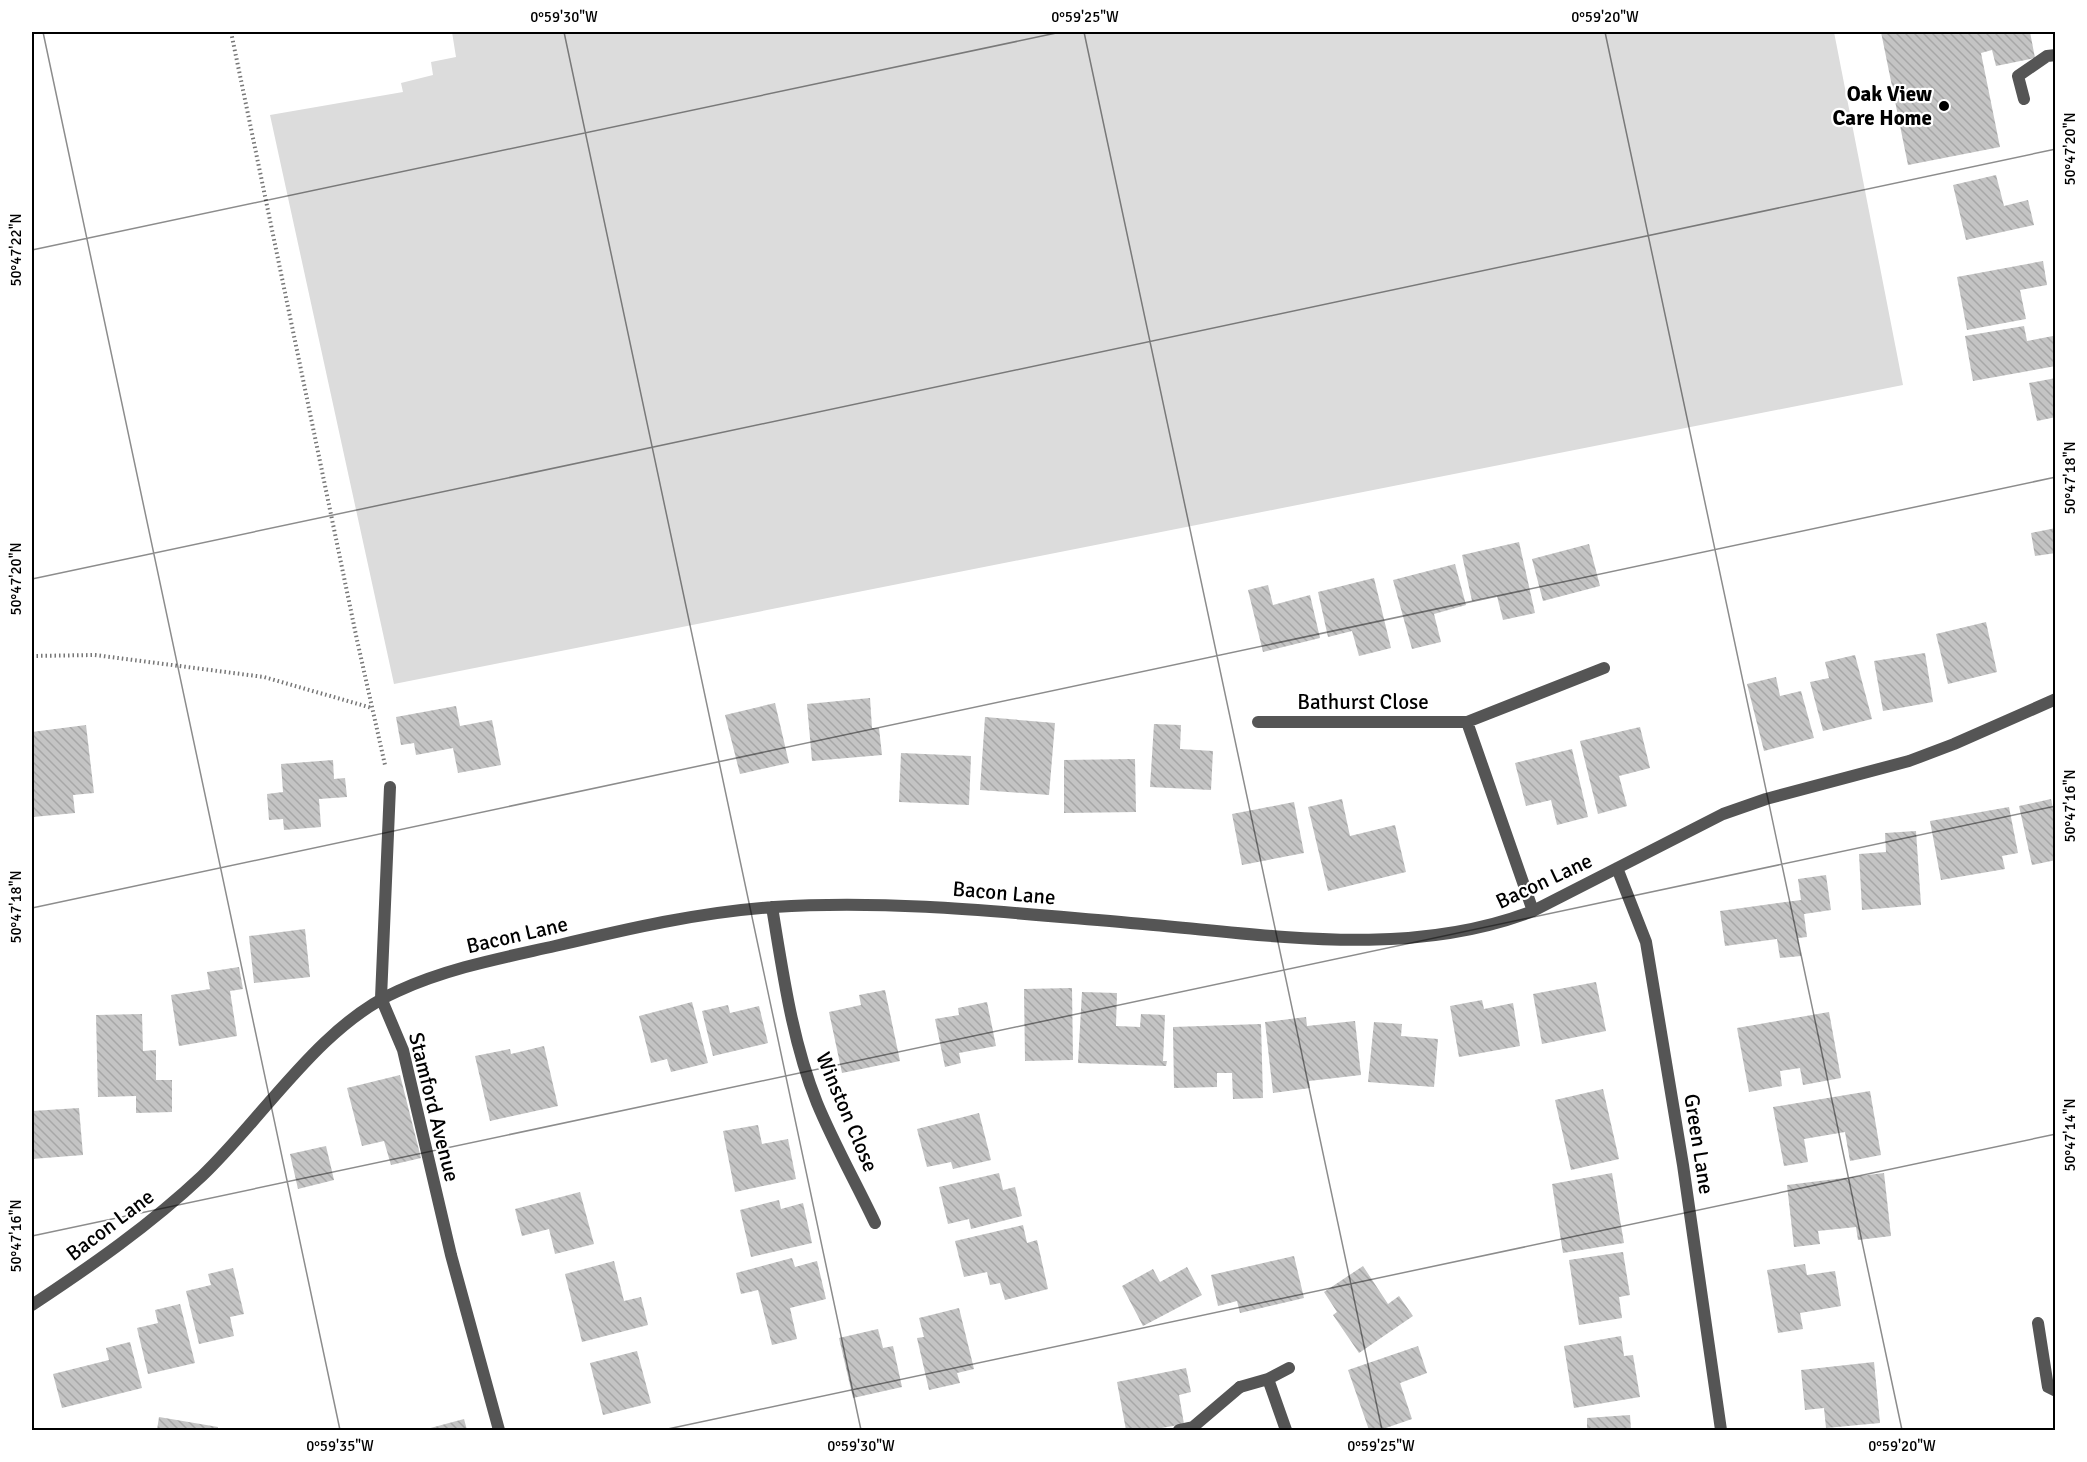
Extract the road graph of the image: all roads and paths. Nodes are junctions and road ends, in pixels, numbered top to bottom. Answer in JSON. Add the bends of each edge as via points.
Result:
{"nodes":[{"id":1,"x":231,"y":32,"type":"edge"},
{"id":2,"x":2055,"y":55,"type":"edge"},
{"id":3,"x":2024,"y":99,"type":"dead end"},
{"id":4,"x":32,"y":656,"type":"edge"},
{"id":5,"x":1604,"y":668,"type":"dead end"},
{"id":6,"x":2055,"y":699,"type":"edge"},
{"id":7,"x":372,"y":709,"type":"junction"},
{"id":8,"x":1258,"y":722,"type":"dead end"},
{"id":9,"x":1467,"y":722,"type":"junction"},
{"id":10,"x":390,"y":787,"type":"joint"},
{"id":11,"x":1617,"y":868,"type":"junction"},
{"id":12,"x":772,"y":907,"type":"junction"},
{"id":13,"x":1533,"y":911,"type":"junction"},
{"id":14,"x":381,"y":998,"type":"junction"},
{"id":15,"x":875,"y":1223,"type":"dead end"},
{"id":16,"x":32,"y":1305,"type":"edge"},
{"id":17,"x":2038,"y":1323,"type":"dead end"},
{"id":18,"x":1289,"y":1368,"type":"dead end"},
{"id":19,"x":1268,"y":1379,"type":"junction"},
{"id":20,"x":2055,"y":1391,"type":"edge"},
{"id":21,"x":499,"y":1431,"type":"edge"},
{"id":22,"x":1179,"y":1431,"type":"edge"},
{"id":23,"x":1286,"y":1431,"type":"edge"},
{"id":24,"x":1721,"y":1431,"type":"edge"}],
"edges":[{"from":1,"to":7,"type":"path"},
{"from":2,"to":3,"type":"street","via":[[2047,56],[2018,76]]},
{"from":4,"to":7,"type":"path","via":[[94,655],[264,677]]},
{"from":5,"to":9,"type":"street","name":"Bathurst Close"},
{"from":6,"to":11,"type":"street","name":"Bacon Lane","via":[[1909,760],[1723,814]]},
{"from":7,"to":10,"type":"path"},
{"from":8,"to":9,"type":"street","name":"Bathurst Close"},
{"from":9,"to":13,"type":"street"},
{"from":10,"to":14,"type":"street","name":"Stamford Avenue"},
{"from":11,"to":13,"type":"street","name":"Bacon Lane"},
{"from":11,"to":24,"type":"street","name":"Green Lane","via":[[1646,942]]},
{"from":12,"to":13,"type":"street","name":"Bacon Lane","via":[[912,905],[1344,940],[1467,932]]},
{"from":12,"to":14,"type":"street","name":"Bacon Lane","via":[[652,923],[453,970]]},
{"from":12,"to":15,"type":"street","name":"Winston Close","via":[[798,1046],[817,1103]]},
{"from":14,"to":16,"type":"street","name":"Bacon Lane","via":[[340,1028],[200,1178],[97,1261]]},
{"from":14,"to":21,"type":"street","name":"Stamford Avenue","via":[[403,1050],[451,1254]]},
{"from":17,"to":20,"type":"street","via":[[2048,1387]]},
{"from":18,"to":19,"type":"street"},
{"from":19,"to":22,"type":"street","via":[[1240,1387],[1193,1427]]},
{"from":19,"to":23,"type":"street"}]}
